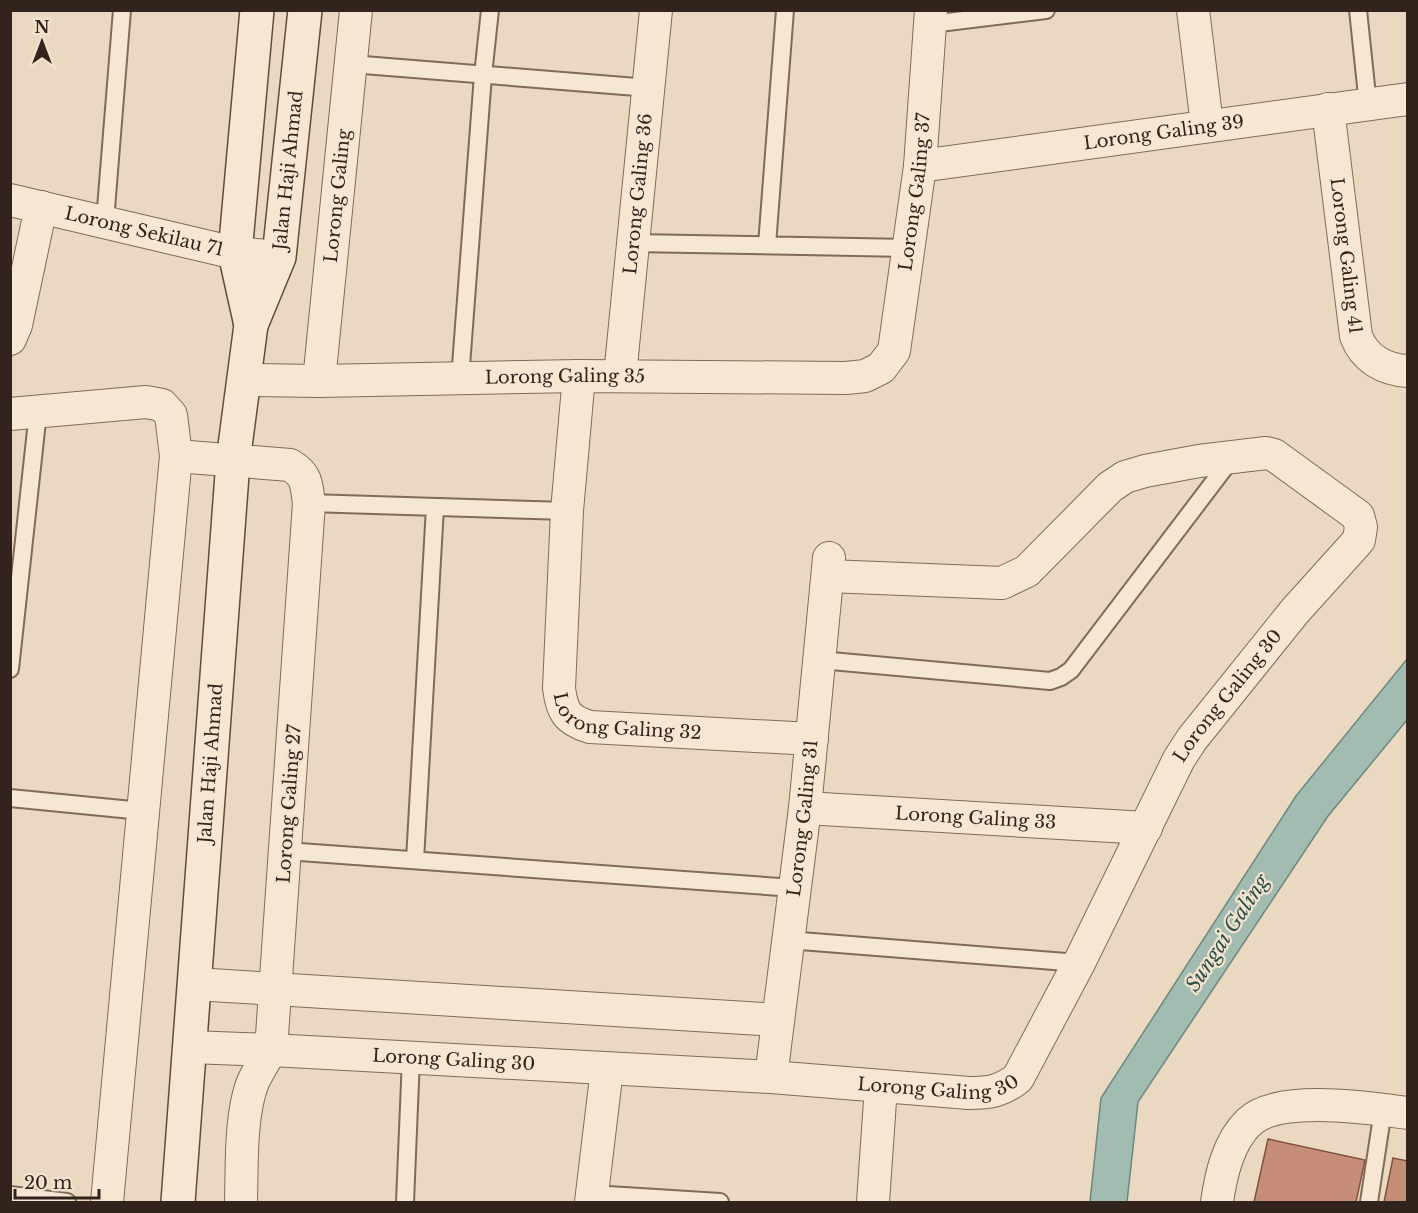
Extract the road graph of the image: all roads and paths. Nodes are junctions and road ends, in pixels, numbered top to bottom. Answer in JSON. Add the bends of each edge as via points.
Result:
{"nodes":[{"id":1,"x":122,"y":10,"type":"edge"},
{"id":2,"x":257,"y":10,"type":"edge"},
{"id":3,"x":305,"y":10,"type":"edge"},
{"id":4,"x":356,"y":10,"type":"edge"},
{"id":5,"x":490,"y":10,"type":"edge"},
{"id":6,"x":656,"y":10,"type":"edge"},
{"id":7,"x":785,"y":10,"type":"edge"},
{"id":8,"x":1046,"y":10,"type":"edge"},
{"id":9,"x":1193,"y":10,"type":"edge"},
{"id":10,"x":1358,"y":10,"type":"edge"},
{"id":11,"x":931,"y":17,"type":"edge"},
{"id":12,"x":351,"y":64,"type":"junction"},
{"id":13,"x":483,"y":75,"type":"junction"},
{"id":14,"x":649,"y":88,"type":"junction"},
{"id":15,"x":1407,"y":99,"type":"edge"},
{"id":16,"x":1368,"y":105,"type":"junction"},
{"id":17,"x":1328,"y":109,"type":"junction"},
{"id":18,"x":1207,"y":125,"type":"junction"},
{"id":19,"x":920,"y":166,"type":"junction"},
{"id":20,"x":10,"y":200,"type":"edge"},
{"id":21,"x":41,"y":207,"type":"junction"},
{"id":22,"x":105,"y":221,"type":"junction"},
{"id":23,"x":633,"y":243,"type":"junction"},
{"id":24,"x":767,"y":245,"type":"junction"},
{"id":25,"x":909,"y":248,"type":"junction"},
{"id":26,"x":235,"y":253,"type":"junction"},
{"id":27,"x":279,"y":257,"type":"junction"},
{"id":28,"x":251,"y":325,"type":"junction"},
{"id":29,"x":10,"y":339,"type":"edge"},
{"id":30,"x":881,"y":368,"type":"joint"},
{"id":31,"x":1407,"y":372,"type":"edge"},
{"id":32,"x":579,"y":376,"type":"junction"},
{"id":33,"x":620,"y":376,"type":"junction"},
{"id":34,"x":460,"y":378,"type":"junction"},
{"id":35,"x":245,"y":380,"type":"junction"},
{"id":36,"x":320,"y":381,"type":"junction"},
{"id":37,"x":24,"y":413,"type":"edge"},
{"id":38,"x":176,"y":456,"type":"junction"},
{"id":39,"x":1233,"y":457,"type":"junction"},
{"id":40,"x":233,"y":461,"type":"junction"},
{"id":41,"x":309,"y":503,"type":"junction"},
{"id":42,"x":435,"y":507,"type":"junction"},
{"id":43,"x":567,"y":511,"type":"junction"},
{"id":44,"x":820,"y":660,"type":"junction"},
{"id":45,"x":10,"y":669,"type":"edge"},
{"id":46,"x":812,"y":739,"type":"junction"},
{"id":47,"x":10,"y":798,"type":"edge"},
{"id":48,"x":805,"y":808,"type":"junction"},
{"id":49,"x":142,"y":810,"type":"junction"},
{"id":50,"x":1146,"y":828,"type":"junction"},
{"id":51,"x":286,"y":851,"type":"junction"},
{"id":52,"x":415,"y":860,"type":"junction"},
{"id":53,"x":794,"y":888,"type":"junction"},
{"id":54,"x":788,"y":940,"type":"junction"},
{"id":55,"x":1079,"y":963,"type":"junction"},
{"id":56,"x":194,"y":984,"type":"junction"},
{"id":57,"x":274,"y":990,"type":"junction"},
{"id":58,"x":778,"y":1020,"type":"junction"},
{"id":59,"x":190,"y":1047,"type":"junction"},
{"id":60,"x":271,"y":1050,"type":"junction"},
{"id":61,"x":411,"y":1058,"type":"junction"},
{"id":62,"x":607,"y":1069,"type":"junction"},
{"id":63,"x":771,"y":1077,"type":"junction"},
{"id":64,"x":881,"y":1086,"type":"junction"},
{"id":65,"x":1395,"y":1112,"type":"edge"},
{"id":66,"x":10,"y":1195,"type":"edge"},
{"id":67,"x":591,"y":1198,"type":"edge"},
{"id":68,"x":67,"y":1203,"type":"edge"},
{"id":69,"x":106,"y":1203,"type":"edge"},
{"id":70,"x":178,"y":1203,"type":"edge"},
{"id":71,"x":241,"y":1203,"type":"edge"},
{"id":72,"x":405,"y":1203,"type":"edge"},
{"id":73,"x":720,"y":1203,"type":"edge"},
{"id":74,"x":873,"y":1203,"type":"edge"},
{"id":75,"x":1217,"y":1203,"type":"edge"},
{"id":76,"x":1369,"y":1203,"type":"edge"}],
"edges":[{"from":1,"to":22,"type":"lane"},
{"from":2,"to":26,"type":"street","name":"Jalan Haji Ahmad"},
{"from":3,"to":27,"type":"street","name":"Jalan Haji Ahmad"},
{"from":4,"to":12,"type":"street","name":"Lorong Galing"},
{"from":5,"to":13,"type":"lane"},
{"from":6,"to":14,"type":"street","name":"Lorong Galing 36"},
{"from":7,"to":24,"type":"lane"},
{"from":8,"to":11,"type":"lane"},
{"from":9,"to":18,"type":"street"},
{"from":10,"to":16,"type":"lane"},
{"from":11,"to":19,"type":"street","name":"Lorong Galing 37"},
{"from":12,"to":13,"type":"lane"},
{"from":12,"to":36,"type":"street","name":"Lorong Galing"},
{"from":13,"to":14,"type":"lane"},
{"from":13,"to":34,"type":"lane"},
{"from":14,"to":23,"type":"street","name":"Lorong Galing 36"},
{"from":15,"to":16,"type":"street","name":"Lorong Galing 39"},
{"from":16,"to":17,"type":"street","name":"Lorong Galing 39"},
{"from":17,"to":18,"type":"street","name":"Lorong Galing 39"},
{"from":17,"to":31,"type":"street","name":"Lorong Galing 41","via":[[1356,336],[1361,349],[1381,365]]},
{"from":18,"to":19,"type":"street","name":"Lorong Galing 39"},
{"from":19,"to":25,"type":"street","name":"Lorong Galing 37"},
{"from":20,"to":21,"type":"street","name":"Lorong Sekilau 71"},
{"from":21,"to":22,"type":"street","name":"Lorong Sekilau 71"},
{"from":21,"to":29,"type":"street"},
{"from":22,"to":26,"type":"street","name":"Lorong Sekilau 71"},
{"from":23,"to":24,"type":"lane"},
{"from":23,"to":33,"type":"street","name":"Lorong Galing 36"},
{"from":24,"to":25,"type":"lane"},
{"from":25,"to":30,"type":"street","name":"Lorong Galing 37","via":[[894,351]]},
{"from":26,"to":27,"type":"street","name":"Lorong Sekilau 71"},
{"from":26,"to":28,"type":"street","name":"Jalan Haji Ahmad"},
{"from":27,"to":28,"type":"street","name":"Jalan Haji Ahmad"},
{"from":28,"to":35,"type":"street","name":"Jalan Haji Ahmad"},
{"from":30,"to":33,"type":"street","name":"Lorong Galing 35","via":[[866,376],[846,378]]},
{"from":32,"to":33,"type":"street","name":"Lorong Galing 35"},
{"from":32,"to":34,"type":"street","name":"Lorong Galing 35"},
{"from":32,"to":43,"type":"street","name":"Lorong Galing 32"},
{"from":34,"to":36,"type":"street","name":"Lorong Galing 35"},
{"from":35,"to":36,"type":"street","name":"Lorong Galing 35"},
{"from":35,"to":40,"type":"street","name":"Jalan Haji Ahmad"},
{"from":37,"to":38,"type":"street","via":[[146,402],[162,405],[171,415]]},
{"from":37,"to":45,"type":"lane"},
{"from":38,"to":40,"type":"street","name":"Lorong Galing 27"},
{"from":38,"to":49,"type":"street"},
{"from":39,"to":44,"type":"lane","via":[[1071,670],[1061,677],[1050,681]]},
{"from":39,"to":44,"type":"street","name":"Lorong Galing 31","via":[[1125,477],[1110,487],[1027,571],[1002,583],[829,567]]},
{"from":39,"to":50,"type":"street","name":"Lorong Galing 30","via":[[1274,455],[1358,516],[1359,540],[1295,611],[1192,739]]},
{"from":40,"to":41,"type":"street","name":"Lorong Galing 27","via":[[290,465],[306,478]]},
{"from":40,"to":56,"type":"street","name":"Jalan Haji Ahmad"},
{"from":41,"to":42,"type":"lane"},
{"from":41,"to":51,"type":"street","name":"Lorong Galing 27"},
{"from":42,"to":43,"type":"lane"},
{"from":42,"to":52,"type":"lane"},
{"from":43,"to":46,"type":"street","name":"Lorong Galing 32","via":[[559,688],[561,703],[574,722],[590,727]]},
{"from":44,"to":46,"type":"street","name":"Lorong Galing 31"},
{"from":46,"to":48,"type":"street","name":"Lorong Galing 31"},
{"from":47,"to":49,"type":"lane"},
{"from":48,"to":50,"type":"street","name":"Lorong Galing 33"},
{"from":48,"to":53,"type":"street","name":"Lorong Galing 31"},
{"from":49,"to":69,"type":"street"},
{"from":50,"to":55,"type":"street","name":"Lorong Galing 30"},
{"from":51,"to":52,"type":"lane"},
{"from":51,"to":57,"type":"street","name":"Lorong Galing 27"},
{"from":52,"to":53,"type":"lane"},
{"from":53,"to":54,"type":"street","name":"Lorong Galing 31"},
{"from":54,"to":55,"type":"lane"},
{"from":54,"to":58,"type":"street","name":"Lorong Galing 31"},
{"from":55,"to":64,"type":"street","name":"Lorong Galing 30","via":[[1018,1078],[1007,1087],[993,1093],[969,1093]]},
{"from":56,"to":57,"type":"street"},
{"from":56,"to":59,"type":"street","name":"Jalan Haji Ahmad"},
{"from":57,"to":58,"type":"street"},
{"from":57,"to":60,"type":"street","name":"Lorong Galing 27"},
{"from":58,"to":63,"type":"street","name":"Lorong Galing 31"},
{"from":59,"to":60,"type":"street","name":"Lorong Galing 30"},
{"from":59,"to":70,"type":"street","name":"Jalan Haji Ahmad"},
{"from":60,"to":61,"type":"street","name":"Lorong Galing 30"},
{"from":60,"to":71,"type":"street","name":"Lorong Galing 27","via":[[253,1083],[247,1104]]},
{"from":61,"to":62,"type":"street","name":"Lorong Galing 30"},
{"from":61,"to":72,"type":"lane"},
{"from":62,"to":63,"type":"street","name":"Lorong Galing 30"},
{"from":62,"to":67,"type":"street"},
{"from":63,"to":64,"type":"street","name":"Lorong Galing 30"},
{"from":64,"to":74,"type":"street"},
{"from":65,"to":75,"type":"street","via":[[1324,1106],[1288,1107],[1263,1113],[1249,1122],[1234,1142]]},
{"from":65,"to":76,"type":"lane"},
{"from":66,"to":68,"type":"lane"},
{"from":67,"to":73,"type":"lane"}]}
